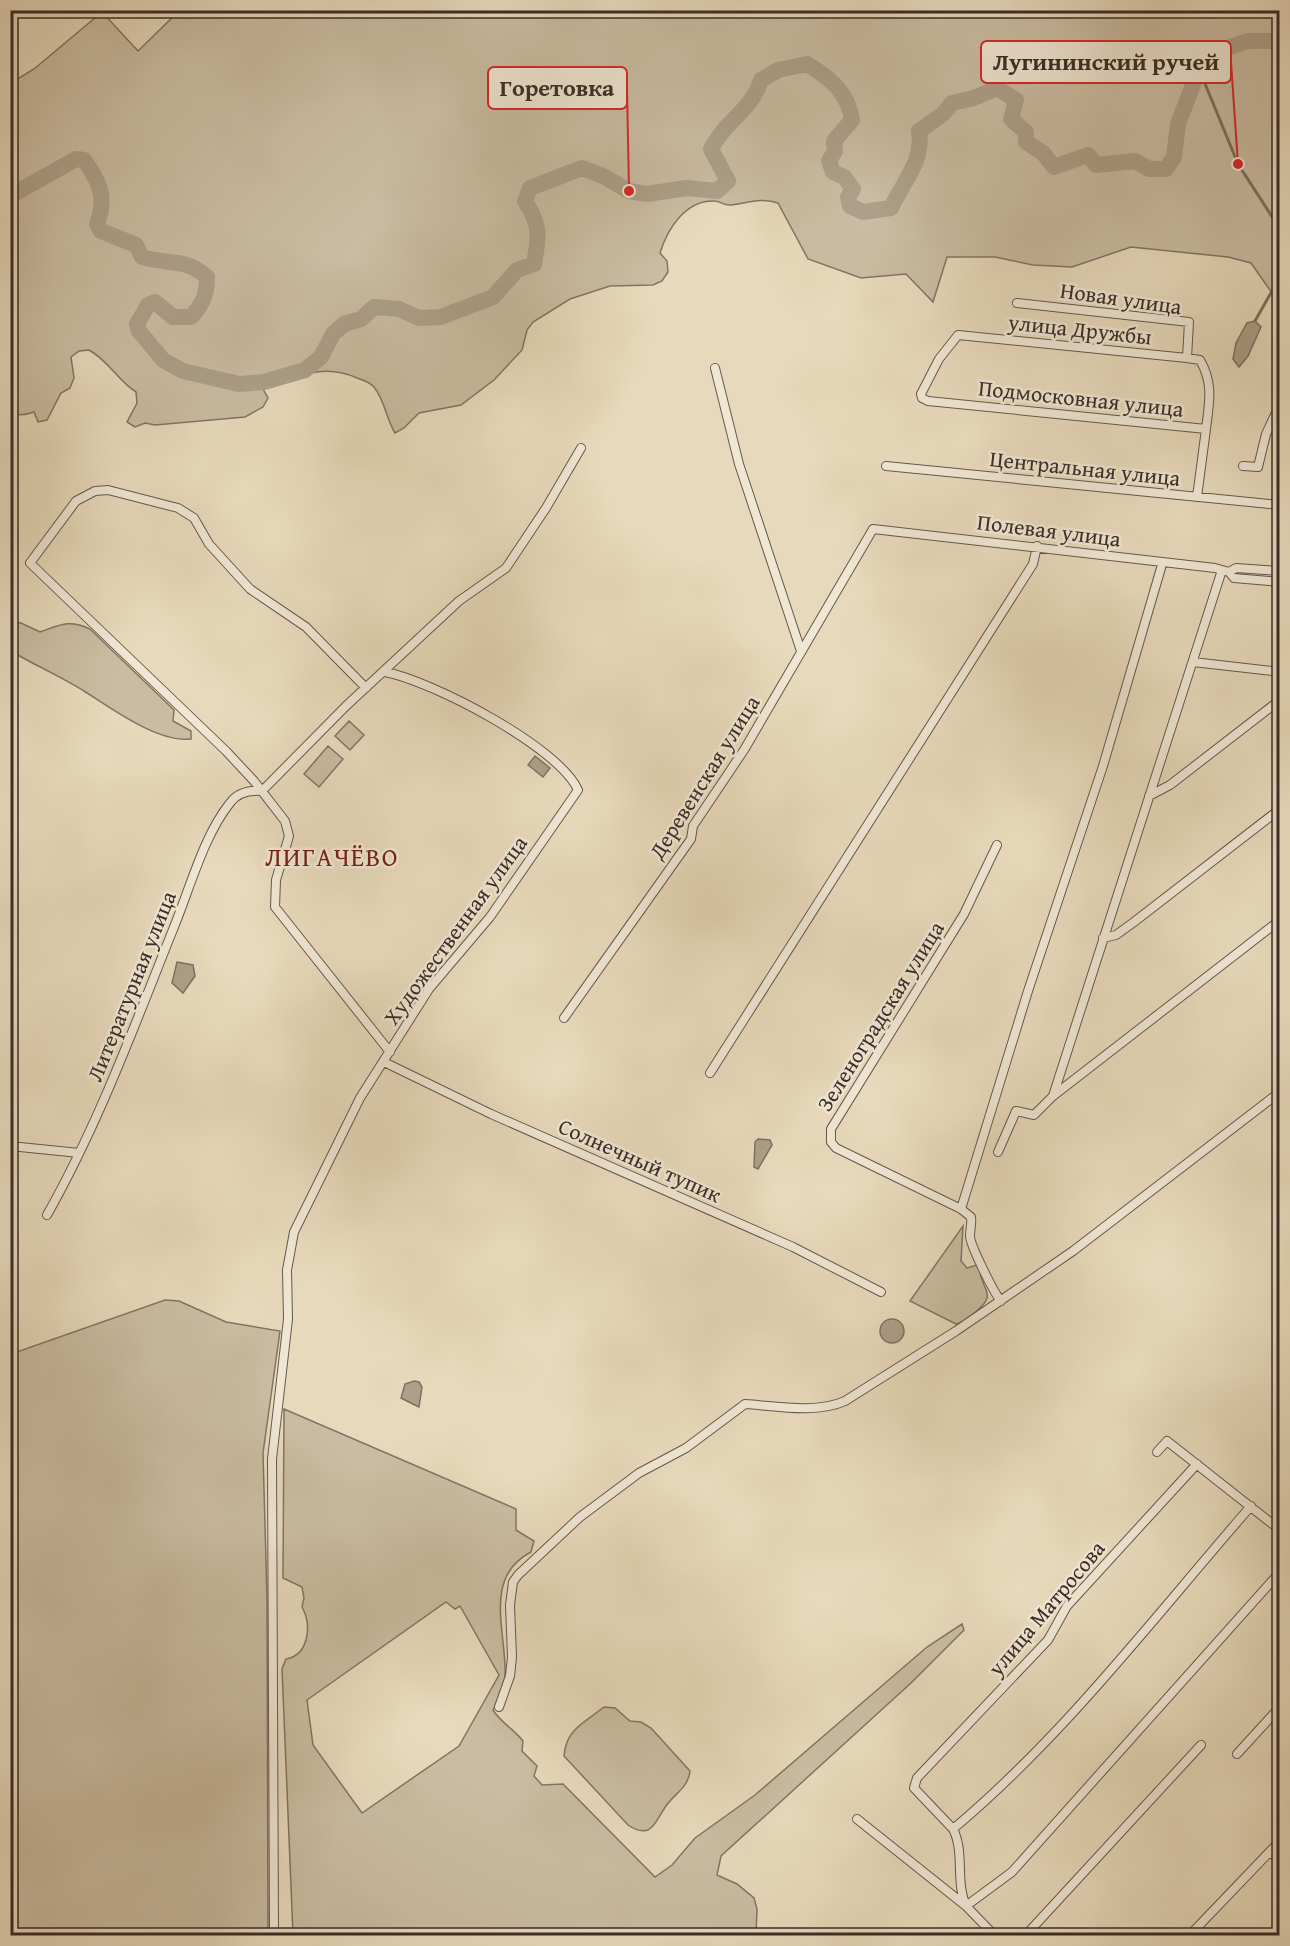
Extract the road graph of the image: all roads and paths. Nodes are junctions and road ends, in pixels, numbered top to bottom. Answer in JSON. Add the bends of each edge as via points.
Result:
{"nodes":[{"id":1,"x":1017,"y":303,"type":"dead end"},
{"id":2,"x":1187,"y":358,"type":"junction"},
{"id":3,"x":715,"y":368,"type":"dead end"},
{"id":4,"x":922,"y":398,"type":"joint"},
{"id":5,"x":1279,"y":403,"type":"edge"},
{"id":6,"x":1206,"y":429,"type":"junction"},
{"id":7,"x":581,"y":448,"type":"dead end"},
{"id":8,"x":886,"y":466,"type":"dead end"},
{"id":9,"x":1243,"y":466,"type":"dead end"},
{"id":10,"x":1197,"y":497,"type":"junction"},
{"id":11,"x":1280,"y":505,"type":"edge"},
{"id":12,"x":867,"y":535,"type":"joint"},
{"id":13,"x":1037,"y":546,"type":"junction"},
{"id":14,"x":1161,"y":568,"type":"dead end"},
{"id":15,"x":1225,"y":571,"type":"junction"},
{"id":16,"x":1280,"y":571,"type":"edge"},
{"id":17,"x":1280,"y":582,"type":"edge"},
{"id":18,"x":801,"y":651,"type":"junction"},
{"id":19,"x":1193,"y":662,"type":"junction"},
{"id":20,"x":384,"y":672,"type":"junction"},
{"id":21,"x":1280,"y":672,"type":"edge"},
{"id":22,"x":366,"y":688,"type":"junction"},
{"id":23,"x":1280,"y":700,"type":"edge"},
{"id":24,"x":262,"y":791,"type":"junction"},
{"id":25,"x":1149,"y":796,"type":"junction"},
{"id":26,"x":1280,"y":809,"type":"edge"},
{"id":27,"x":997,"y":845,"type":"dead end"},
{"id":28,"x":1280,"y":920,"type":"edge"},
{"id":29,"x":1104,"y":938,"type":"junction"},
{"id":30,"x":564,"y":1018,"type":"dead end"},
{"id":31,"x":390,"y":1052,"type":"junction"},
{"id":32,"x":384,"y":1062,"type":"junction"},
{"id":33,"x":710,"y":1073,"type":"dead end"},
{"id":34,"x":1280,"y":1092,"type":"edge"},
{"id":35,"x":1053,"y":1096,"type":"junction"},
{"id":36,"x":10,"y":1146,"type":"edge"},
{"id":37,"x":998,"y":1152,"type":"dead end"},
{"id":38,"x":79,"y":1153,"type":"junction"},
{"id":39,"x":961,"y":1209,"type":"junction"},
{"id":40,"x":47,"y":1215,"type":"dead end"},
{"id":41,"x":881,"y":1292,"type":"dead end"},
{"id":42,"x":1001,"y":1301,"type":"junction"},
{"id":43,"x":1157,"y":1452,"type":"dead end"},
{"id":44,"x":1197,"y":1464,"type":"junction"},
{"id":45,"x":1251,"y":1506,"type":"junction"},
{"id":46,"x":1280,"y":1530,"type":"edge"},
{"id":47,"x":1280,"y":1572,"type":"edge"},
{"id":48,"x":500,"y":1707,"type":"dead end"},
{"id":49,"x":1280,"y":1707,"type":"edge"},
{"id":50,"x":1201,"y":1745,"type":"dead end"},
{"id":51,"x":1237,"y":1754,"type":"dead end"},
{"id":52,"x":857,"y":1819,"type":"dead end"},
{"id":53,"x":952,"y":1829,"type":"junction"},
{"id":54,"x":1280,"y":1841,"type":"edge"},
{"id":55,"x":1270,"y":1852,"type":"junction"},
{"id":56,"x":1280,"y":1860,"type":"edge"},
{"id":57,"x":966,"y":1906,"type":"junction"},
{"id":58,"x":274,"y":1935,"type":"edge"},
{"id":59,"x":995,"y":1935,"type":"edge"},
{"id":60,"x":1025,"y":1935,"type":"edge"},
{"id":61,"x":1189,"y":1935,"type":"edge"}],
"edges":[{"from":1,"to":2,"type":"street","name":"Новая улица","via":[[1189,322]]},
{"from":2,"to":4,"type":"street","name":"улица Дружбы","via":[[958,335],[939,359]]},
{"from":2,"to":6,"type":"street","via":[[1200,360],[1208,374],[1211,390]]},
{"from":3,"to":18,"type":"street","via":[[739,464]]},
{"from":4,"to":6,"type":"street","name":"Подмосковная улица"},
{"from":5,"to":9,"type":"street","via":[[1258,467]]},
{"from":6,"to":10,"type":"street","name":"Подмосковная улица"},
{"from":7,"to":20,"type":"street","via":[[506,568],[459,601]]},
{"from":8,"to":10,"type":"street","name":"Центральная улица"},
{"from":10,"to":11,"type":"street","name":"Центральная улица"},
{"from":12,"to":13,"type":"street","name":"Полевая улица","via":[[873,528]]},
{"from":12,"to":18,"type":"street","name":"Деревенская улица"},
{"from":13,"to":15,"type":"street","name":"Полевая улица"},
{"from":13,"to":33,"type":"street","via":[[1033,564]]},
{"from":14,"to":39,"type":"street","via":[[1103,766]]},
{"from":15,"to":16,"type":"street","name":"Полевая улица"},
{"from":15,"to":17,"type":"street","name":"Полевая улица","via":[[1234,578]]},
{"from":15,"to":19,"type":"street"},
{"from":18,"to":30,"type":"street","name":"Деревенская улица","via":[[744,750],[693,826],[691,838]]},
{"from":19,"to":21,"type":"street"},
{"from":19,"to":25,"type":"street"},
{"from":20,"to":22,"type":"street"},
{"from":20,"to":31,"type":"street","name":"Художественная улица","via":[[413,679],[540,748],[573,777],[578,790],[490,917],[442,970]]},
{"from":22,"to":24,"type":"street"},
{"from":22,"to":24,"type":"street","via":[[306,627],[250,589],[209,544],[188,513],[161,501],[108,490],[95,491],[76,501],[30,563],[226,751]]},
{"from":23,"to":25,"type":"street","via":[[1170,785]]},
{"from":24,"to":31,"type":"street","via":[[285,821],[289,836],[276,880],[275,907]]},
{"from":24,"to":38,"type":"street","name":"Литературная улица","via":[[246,791],[232,800],[213,829],[119,1066]]},
{"from":25,"to":29,"type":"street"},
{"from":26,"to":29,"type":"street","via":[[1134,922]]},
{"from":27,"to":39,"type":"street","name":"Зеленоградская улица","via":[[964,914],[831,1129],[831,1142],[836,1148]]},
{"from":28,"to":35,"type":"street"},
{"from":29,"to":35,"type":"street"},
{"from":31,"to":32,"type":"street","name":"Художественная улица"},
{"from":32,"to":41,"type":"street","name":"Солнечный тупик"},
{"from":32,"to":58,"type":"street","name":"Художественная улица","via":[[340,1136],[294,1232],[287,1270],[288,1319],[272,1459]]},
{"from":34,"to":42,"type":"street"},
{"from":35,"to":37,"type":"street","via":[[1034,1115],[1016,1111]]},
{"from":36,"to":38,"type":"street"},
{"from":38,"to":40,"type":"street","name":"Литературная улица"},
{"from":39,"to":42,"type":"street","via":[[970,1217],[972,1246]]},
{"from":42,"to":48,"type":"street","via":[[837,1405],[808,1408],[744,1404],[686,1448],[639,1473],[580,1517],[513,1582],[512,1657]]},
{"from":43,"to":44,"type":"street","via":[[1167,1441]]},
{"from":44,"to":45,"type":"street"},
{"from":44,"to":53,"type":"street","name":"улица Матросова","via":[[1067,1606],[1048,1640],[917,1778],[914,1788]]},
{"from":45,"to":46,"type":"street"},
{"from":45,"to":53,"type":"street","via":[[1064,1722],[1001,1788]]},
{"from":47,"to":57,"type":"street","via":[[1012,1872]]},
{"from":49,"to":51,"type":"street"},
{"from":50,"to":60,"type":"street"},
{"from":52,"to":57,"type":"street"},
{"from":53,"to":57,"type":"street","name":"улица Матросова","via":[[958,1839],[960,1893]]},
{"from":54,"to":55,"type":"street"},
{"from":55,"to":56,"type":"street"},
{"from":55,"to":61,"type":"street"},
{"from":57,"to":59,"type":"street"}]}
